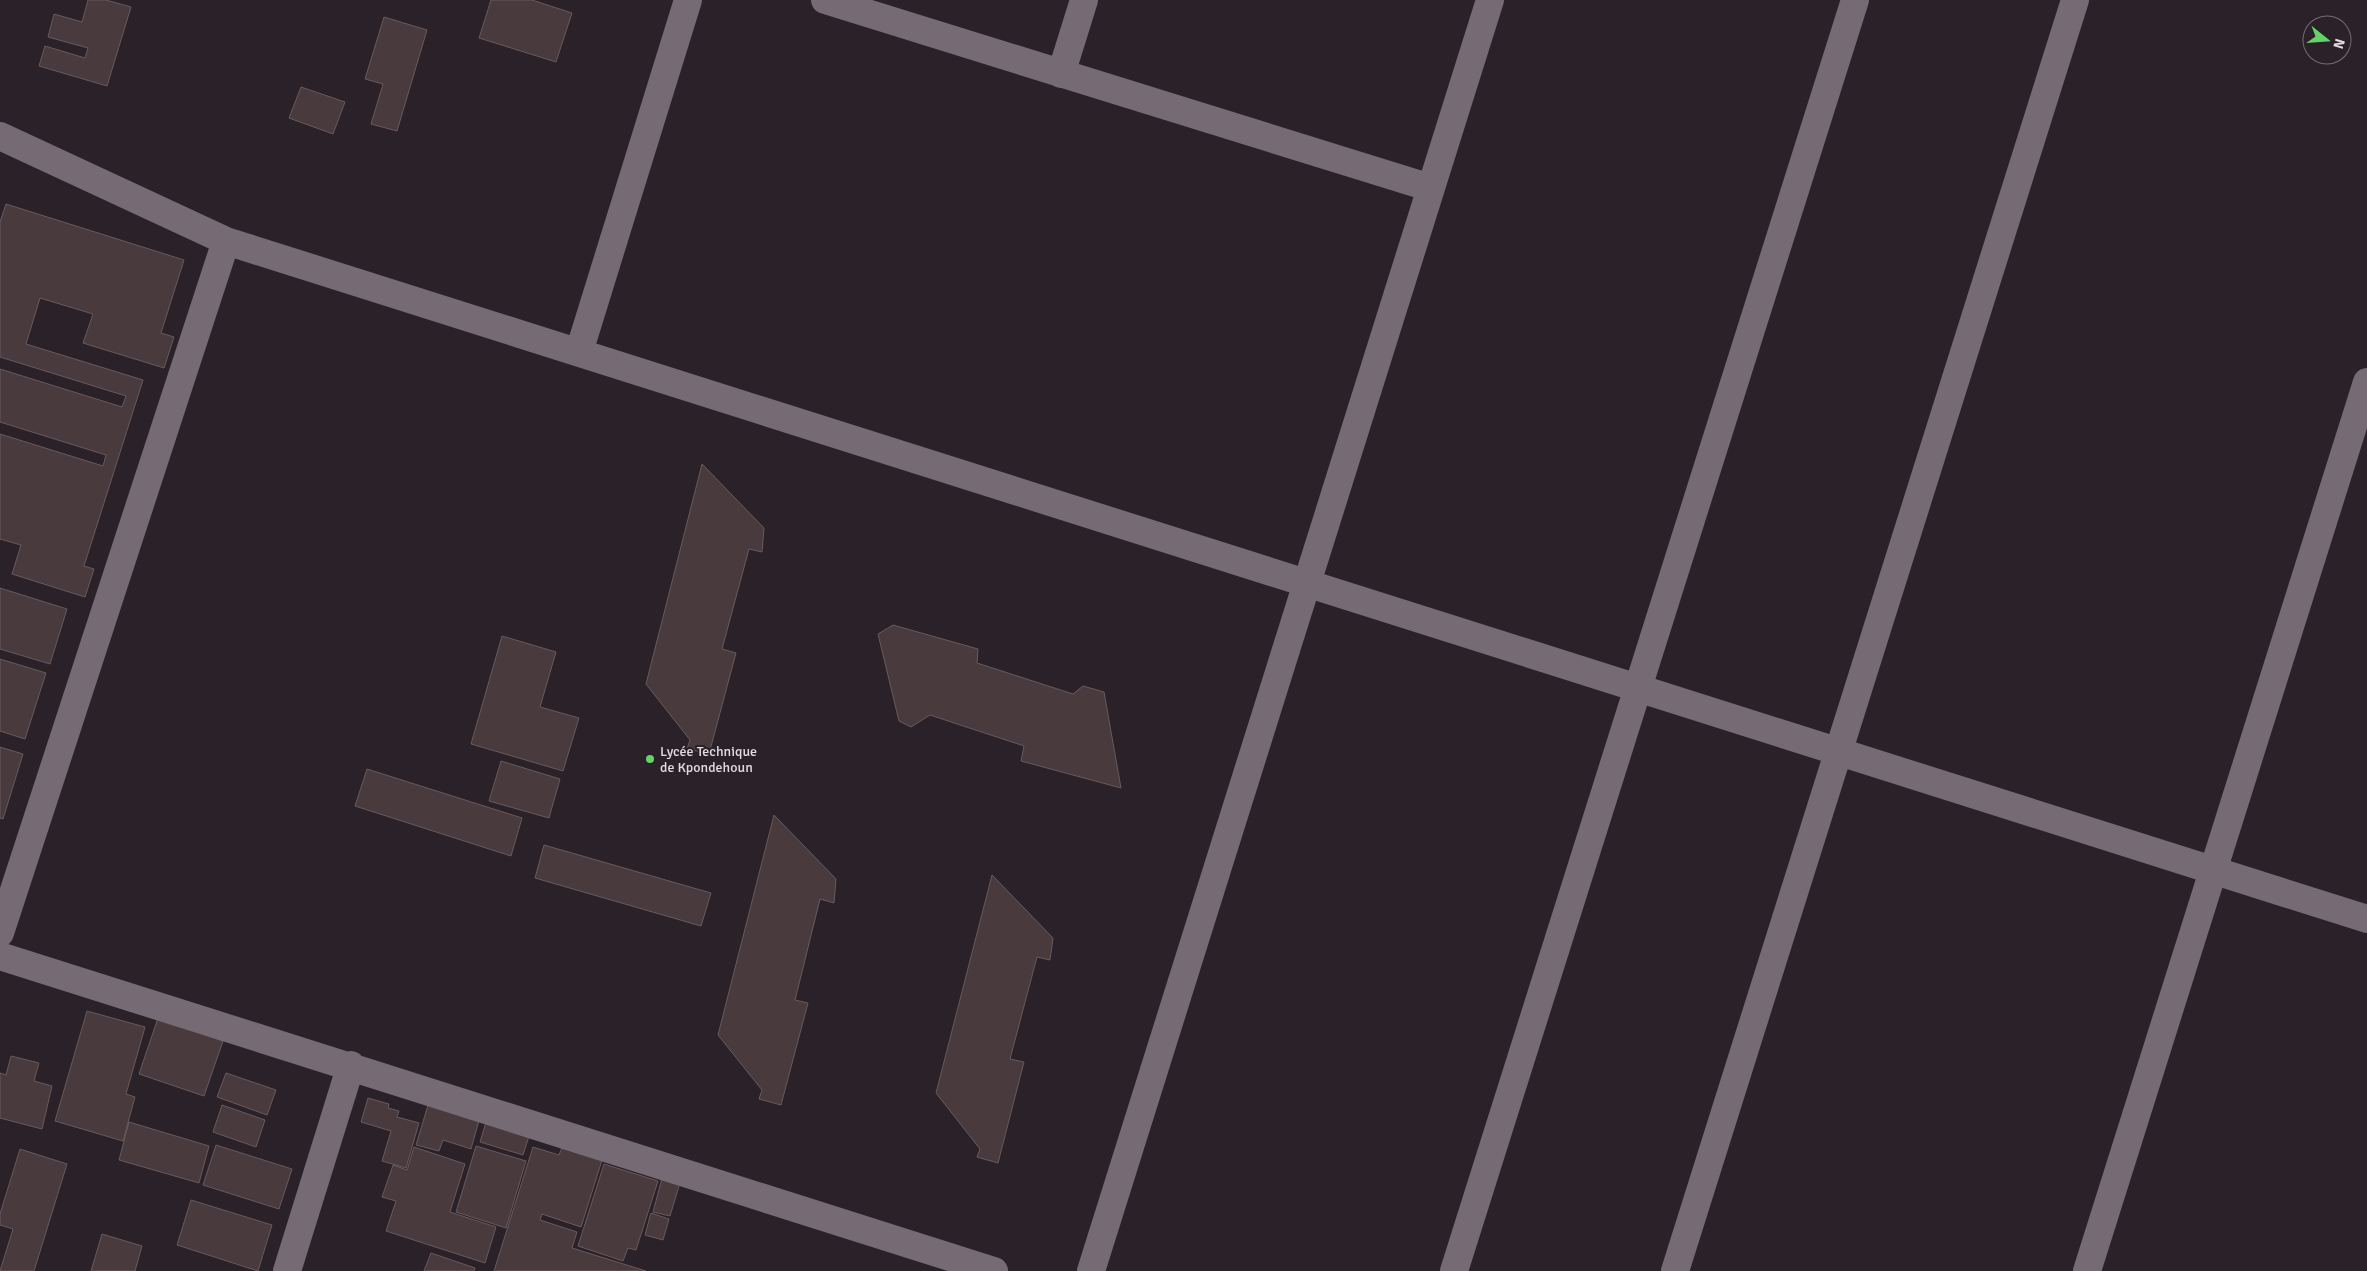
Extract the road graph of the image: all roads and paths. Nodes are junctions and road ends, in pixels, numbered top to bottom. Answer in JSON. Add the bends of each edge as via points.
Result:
{"nodes":[{"id":1,"x":688,"y":0,"type":"edge"},
{"id":2,"x":825,"y":0,"type":"edge"},
{"id":3,"x":1084,"y":0,"type":"edge"},
{"id":4,"x":1490,"y":0,"type":"edge"},
{"id":5,"x":1854,"y":0,"type":"edge"},
{"id":6,"x":2075,"y":0,"type":"edge"},
{"id":7,"x":1061,"y":74,"type":"junction"},
{"id":8,"x":0,"y":136,"type":"edge"},
{"id":9,"x":1431,"y":188,"type":"junction"},
{"id":10,"x":226,"y":241,"type":"junction"},
{"id":11,"x":579,"y":352,"type":"junction"},
{"id":12,"x":2367,"y":382,"type":"edge"},
{"id":13,"x":1308,"y":583,"type":"junction"},
{"id":14,"x":1638,"y":688,"type":"junction"},
{"id":15,"x":1839,"y":752,"type":"junction"},
{"id":16,"x":2213,"y":870,"type":"junction"},
{"id":17,"x":2367,"y":919,"type":"edge"},
{"id":18,"x":0,"y":933,"type":"edge"},
{"id":19,"x":0,"y":956,"type":"edge"},
{"id":20,"x":351,"y":1065,"type":"junction"},
{"id":21,"x":287,"y":1271,"type":"edge"},
{"id":22,"x":994,"y":1271,"type":"edge"},
{"id":23,"x":1091,"y":1271,"type":"edge"},
{"id":24,"x":1454,"y":1271,"type":"edge"},
{"id":25,"x":1675,"y":1271,"type":"edge"},
{"id":26,"x":2087,"y":1271,"type":"edge"}],
"edges":[{"from":1,"to":11,"type":"street"},
{"from":2,"to":7,"type":"street"},
{"from":3,"to":7,"type":"street"},
{"from":4,"to":9,"type":"street"},
{"from":5,"to":14,"type":"street"},
{"from":6,"to":15,"type":"street"},
{"from":7,"to":9,"type":"street"},
{"from":8,"to":10,"type":"street"},
{"from":9,"to":13,"type":"street"},
{"from":10,"to":11,"type":"street"},
{"from":10,"to":18,"type":"street"},
{"from":11,"to":13,"type":"street"},
{"from":12,"to":16,"type":"street"},
{"from":13,"to":14,"type":"street"},
{"from":13,"to":23,"type":"street"},
{"from":14,"to":15,"type":"street"},
{"from":14,"to":24,"type":"street"},
{"from":15,"to":16,"type":"street"},
{"from":15,"to":25,"type":"street"},
{"from":16,"to":17,"type":"street"},
{"from":16,"to":26,"type":"street"},
{"from":19,"to":20,"type":"street"},
{"from":20,"to":21,"type":"street"},
{"from":20,"to":22,"type":"street"}]}
